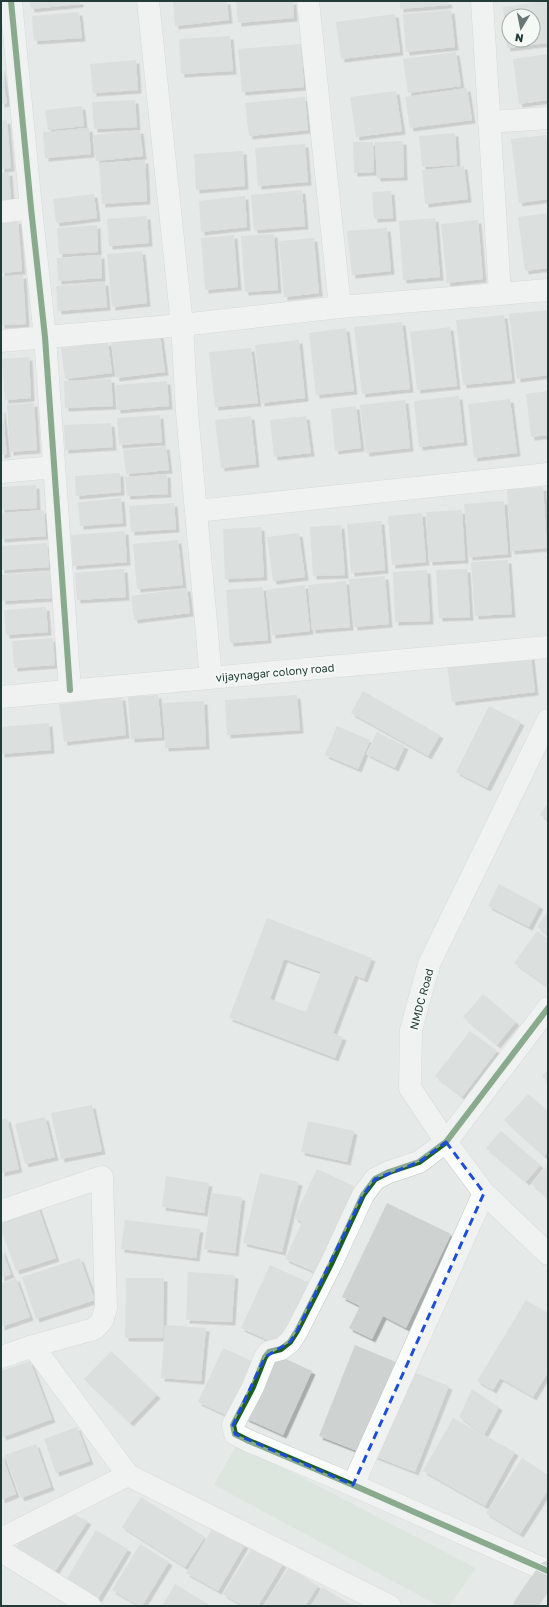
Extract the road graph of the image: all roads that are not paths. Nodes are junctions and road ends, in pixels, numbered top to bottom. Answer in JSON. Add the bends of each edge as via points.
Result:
{"nodes":[{"id":1,"x":11,"y":1,"type":"edge"},
{"id":2,"x":148,"y":1,"type":"edge"},
{"id":3,"x":308,"y":1,"type":"edge"},
{"id":4,"x":482,"y":1,"type":"edge"},
{"id":5,"x":548,"y":118,"type":"edge"},
{"id":6,"x":489,"y":122,"type":"junction"},
{"id":7,"x":31,"y":208,"type":"junction"},
{"id":8,"x":1,"y":212,"type":"edge"},
{"id":9,"x":548,"y":290,"type":"edge"},
{"id":10,"x":500,"y":294,"type":"junction"},
{"id":11,"x":340,"y":307,"type":"junction"},
{"id":12,"x":182,"y":325,"type":"junction"},
{"id":13,"x":46,"y":337,"type":"junction"},
{"id":14,"x":1,"y":341,"type":"edge"},
{"id":15,"x":54,"y":467,"type":"junction"},
{"id":16,"x":1,"y":472,"type":"edge"},
{"id":17,"x":548,"y":474,"type":"edge"},
{"id":18,"x":196,"y":510,"type":"junction"},
{"id":19,"x":548,"y":647,"type":"edge"},
{"id":20,"x":211,"y":678,"type":"junction"},
{"id":21,"x":70,"y":690,"type":"junction"},
{"id":22,"x":1,"y":697,"type":"edge"},
{"id":23,"x":548,"y":720,"type":"edge"},
{"id":24,"x":548,"y":1008,"type":"edge"},
{"id":25,"x":446,"y":1142,"type":"junction"},
{"id":26,"x":484,"y":1193,"type":"junction"},
{"id":27,"x":1,"y":1211,"type":"edge"},
{"id":28,"x":547,"y":1251,"type":"edge"},
{"id":29,"x":33,"y":1346,"type":"junction"},
{"id":30,"x":1,"y":1357,"type":"edge"},
{"id":31,"x":128,"y":1475,"type":"junction"},
{"id":32,"x":353,"y":1485,"type":"junction"},
{"id":33,"x":1,"y":1539,"type":"edge"},
{"id":34,"x":1,"y":1551,"type":"edge"},
{"id":35,"x":548,"y":1571,"type":"edge"},
{"id":36,"x":90,"y":1606,"type":"edge"},
{"id":37,"x":390,"y":1606,"type":"edge"},
{"id":38,"x":525,"y":1606,"type":"edge"}],
"edges":[{"from":1,"to":7,"type":"street"},
{"from":2,"to":12,"type":"street"},
{"from":3,"to":11,"type":"street"},
{"from":4,"to":6,"type":"street"},
{"from":5,"to":6,"type":"street"},
{"from":6,"to":10,"type":"street"},
{"from":7,"to":8,"type":"street"},
{"from":7,"to":13,"type":"street"},
{"from":9,"to":10,"type":"street"},
{"from":10,"to":11,"type":"street"},
{"from":11,"to":12,"type":"street"},
{"from":12,"to":13,"type":"street"},
{"from":12,"to":18,"type":"street","via":[[186,412]]},
{"from":13,"to":14,"type":"street"},
{"from":13,"to":15,"type":"street"},
{"from":15,"to":16,"type":"street"},
{"from":15,"to":21,"type":"street"},
{"from":17,"to":18,"type":"street"},
{"from":18,"to":20,"type":"street"},
{"from":19,"to":20,"type":"street","name":"vijaynagar colony road"},
{"from":20,"to":21,"type":"street","name":"vijaynagar colony road"},
{"from":21,"to":22,"type":"street","name":"vijaynagar colony road"},
{"from":23,"to":25,"type":"street","name":"NMDC Road","via":[[429,964],[411,1030],[410,1088]]},
{"from":24,"to":25,"type":"street"},
{"from":25,"to":26,"type":"street","name":"NMDC Road"},
{"from":25,"to":32,"type":"street","via":[[419,1162],[375,1179],[364,1195],[297,1331],[290,1342],[281,1349],[269,1352],[265,1357],[233,1425],[235,1434],[249,1442]]},
{"from":26,"to":28,"type":"street","name":"NMDC Road"},
{"from":26,"to":32,"type":"street"},
{"from":27,"to":29,"type":"street","via":[[102,1177],[106,1308],[102,1321],[94,1329]]},
{"from":29,"to":30,"type":"street"},
{"from":29,"to":31,"type":"street"},
{"from":31,"to":33,"type":"street"},
{"from":31,"to":37,"type":"street"},
{"from":32,"to":35,"type":"street"},
{"from":34,"to":36,"type":"street"},
{"from":35,"to":38,"type":"highway"}]}
